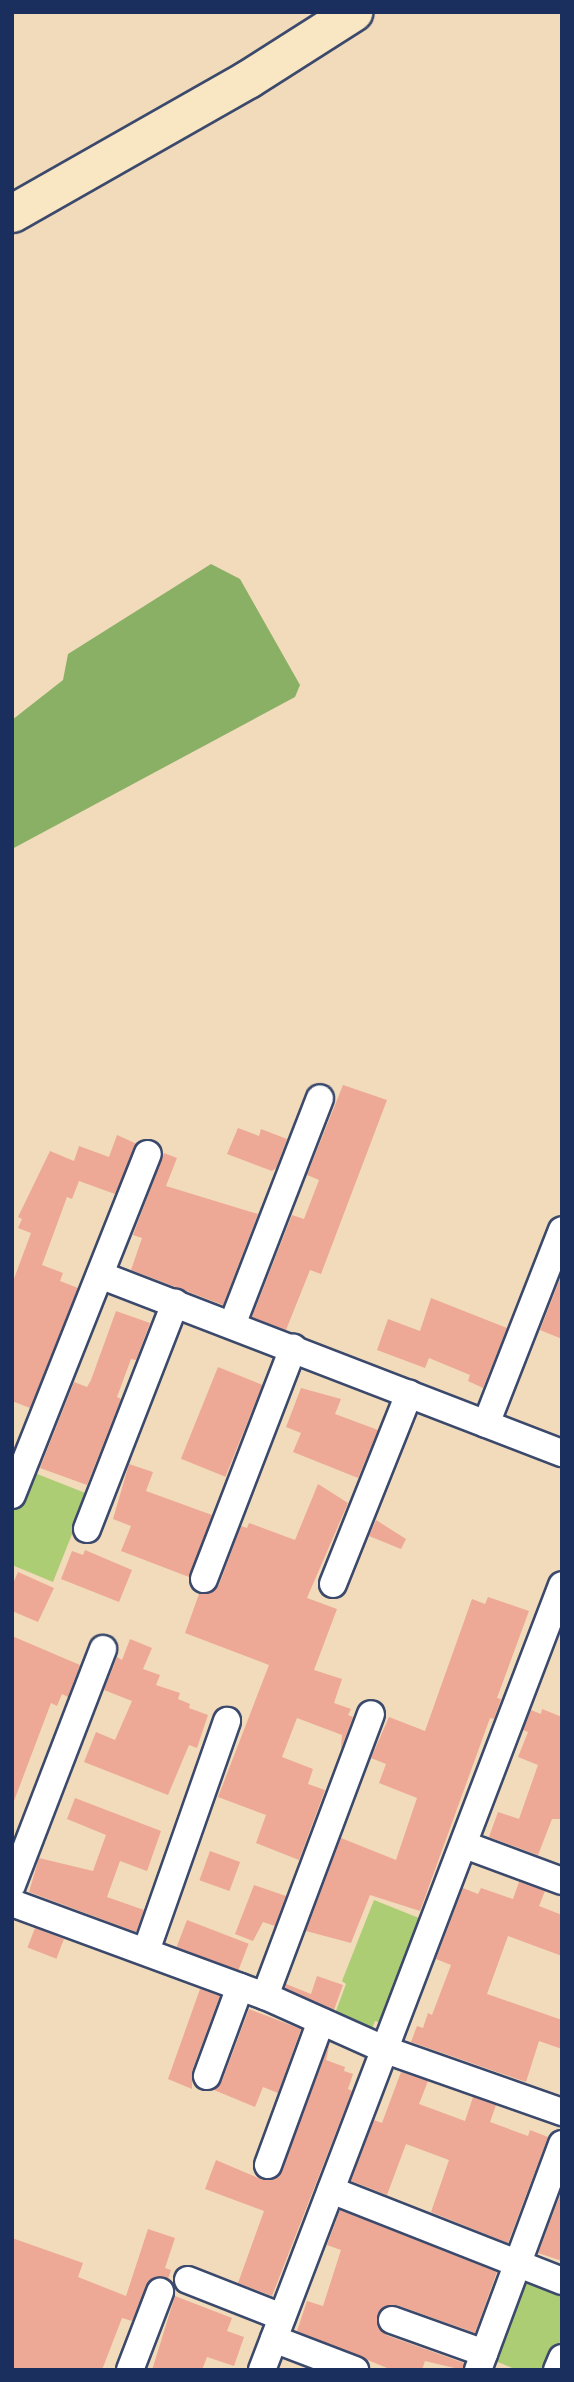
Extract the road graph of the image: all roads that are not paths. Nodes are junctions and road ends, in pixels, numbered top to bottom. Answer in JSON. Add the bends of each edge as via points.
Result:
{"nodes":[{"id":1,"x":353,"y":12,"type":"edge"},
{"id":2,"x":12,"y":213,"type":"edge"},
{"id":3,"x":320,"y":1098,"type":"dead end"},
{"id":4,"x":148,"y":1154,"type":"dead end"},
{"id":5,"x":562,"y":1230,"type":"edge"},
{"id":6,"x":100,"y":1275,"type":"junction"},
{"id":7,"x":176,"y":1303,"type":"junction"},
{"id":8,"x":232,"y":1325,"type":"junction"},
{"id":9,"x":293,"y":1348,"type":"junction"},
{"id":10,"x":409,"y":1394,"type":"junction"},
{"id":11,"x":486,"y":1424,"type":"junction"},
{"id":12,"x":562,"y":1453,"type":"edge"},
{"id":13,"x":12,"y":1495,"type":"edge"},
{"id":14,"x":87,"y":1529,"type":"dead end"},
{"id":15,"x":204,"y":1580,"type":"dead end"},
{"id":16,"x":333,"y":1584,"type":"dead end"},
{"id":17,"x":562,"y":1585,"type":"edge"},
{"id":18,"x":103,"y":1650,"type":"dead end"},
{"id":19,"x":371,"y":1714,"type":"dead end"},
{"id":20,"x":227,"y":1721,"type":"dead end"},
{"id":21,"x":465,"y":1845,"type":"junction"},
{"id":22,"x":562,"y":1881,"type":"edge"},
{"id":23,"x":13,"y":1902,"type":"edge"},
{"id":24,"x":146,"y":1951,"type":"junction"},
{"id":25,"x":252,"y":1992,"type":"junction"},
{"id":26,"x":321,"y":2021,"type":"junction"},
{"id":27,"x":386,"y":2050,"type":"junction"},
{"id":28,"x":208,"y":2076,"type":"dead end"},
{"id":29,"x":562,"y":2112,"type":"edge"},
{"id":30,"x":562,"y":2144,"type":"edge"},
{"id":31,"x":268,"y":2165,"type":"dead end"},
{"id":32,"x":331,"y":2190,"type":"junction"},
{"id":33,"x":517,"y":2265,"type":"junction"},
{"id":34,"x":188,"y":2280,"type":"dead end"},
{"id":35,"x":562,"y":2281,"type":"edge"},
{"id":36,"x":160,"y":2292,"type":"dead end"},
{"id":37,"x":392,"y":2320,"type":"dead end"},
{"id":38,"x":278,"y":2328,"type":"junction"},
{"id":39,"x":562,"y":2358,"type":"edge"},
{"id":40,"x":481,"y":2361,"type":"edge"},
{"id":41,"x":130,"y":2370,"type":"edge"},
{"id":42,"x":262,"y":2370,"type":"edge"},
{"id":43,"x":355,"y":2370,"type":"edge"},
{"id":44,"x":557,"y":2370,"type":"edge"}],
"edges":[{"from":1,"to":2,"type":"street","via":[[248,79]]},
{"from":3,"to":8,"type":"street"},
{"from":4,"to":6,"type":"street"},
{"from":5,"to":11,"type":"street"},
{"from":6,"to":7,"type":"street"},
{"from":6,"to":13,"type":"street"},
{"from":7,"to":8,"type":"street"},
{"from":7,"to":14,"type":"street"},
{"from":8,"to":9,"type":"street"},
{"from":9,"to":10,"type":"street"},
{"from":9,"to":15,"type":"street"},
{"from":10,"to":11,"type":"street"},
{"from":10,"to":16,"type":"street"},
{"from":11,"to":12,"type":"street"},
{"from":17,"to":21,"type":"street"},
{"from":18,"to":23,"type":"street"},
{"from":19,"to":25,"type":"street"},
{"from":20,"to":24,"type":"street"},
{"from":21,"to":22,"type":"street"},
{"from":21,"to":27,"type":"street"},
{"from":23,"to":24,"type":"street"},
{"from":24,"to":25,"type":"street"},
{"from":25,"to":26,"type":"street"},
{"from":25,"to":28,"type":"street"},
{"from":26,"to":27,"type":"street"},
{"from":26,"to":31,"type":"street"},
{"from":27,"to":29,"type":"street"},
{"from":27,"to":32,"type":"street"},
{"from":30,"to":33,"type":"street"},
{"from":32,"to":33,"type":"street"},
{"from":32,"to":38,"type":"street"},
{"from":33,"to":35,"type":"street"},
{"from":33,"to":40,"type":"street"},
{"from":34,"to":38,"type":"street"},
{"from":36,"to":41,"type":"street"},
{"from":37,"to":40,"type":"street"},
{"from":38,"to":42,"type":"street"},
{"from":38,"to":43,"type":"street"},
{"from":39,"to":44,"type":"street"}]}
